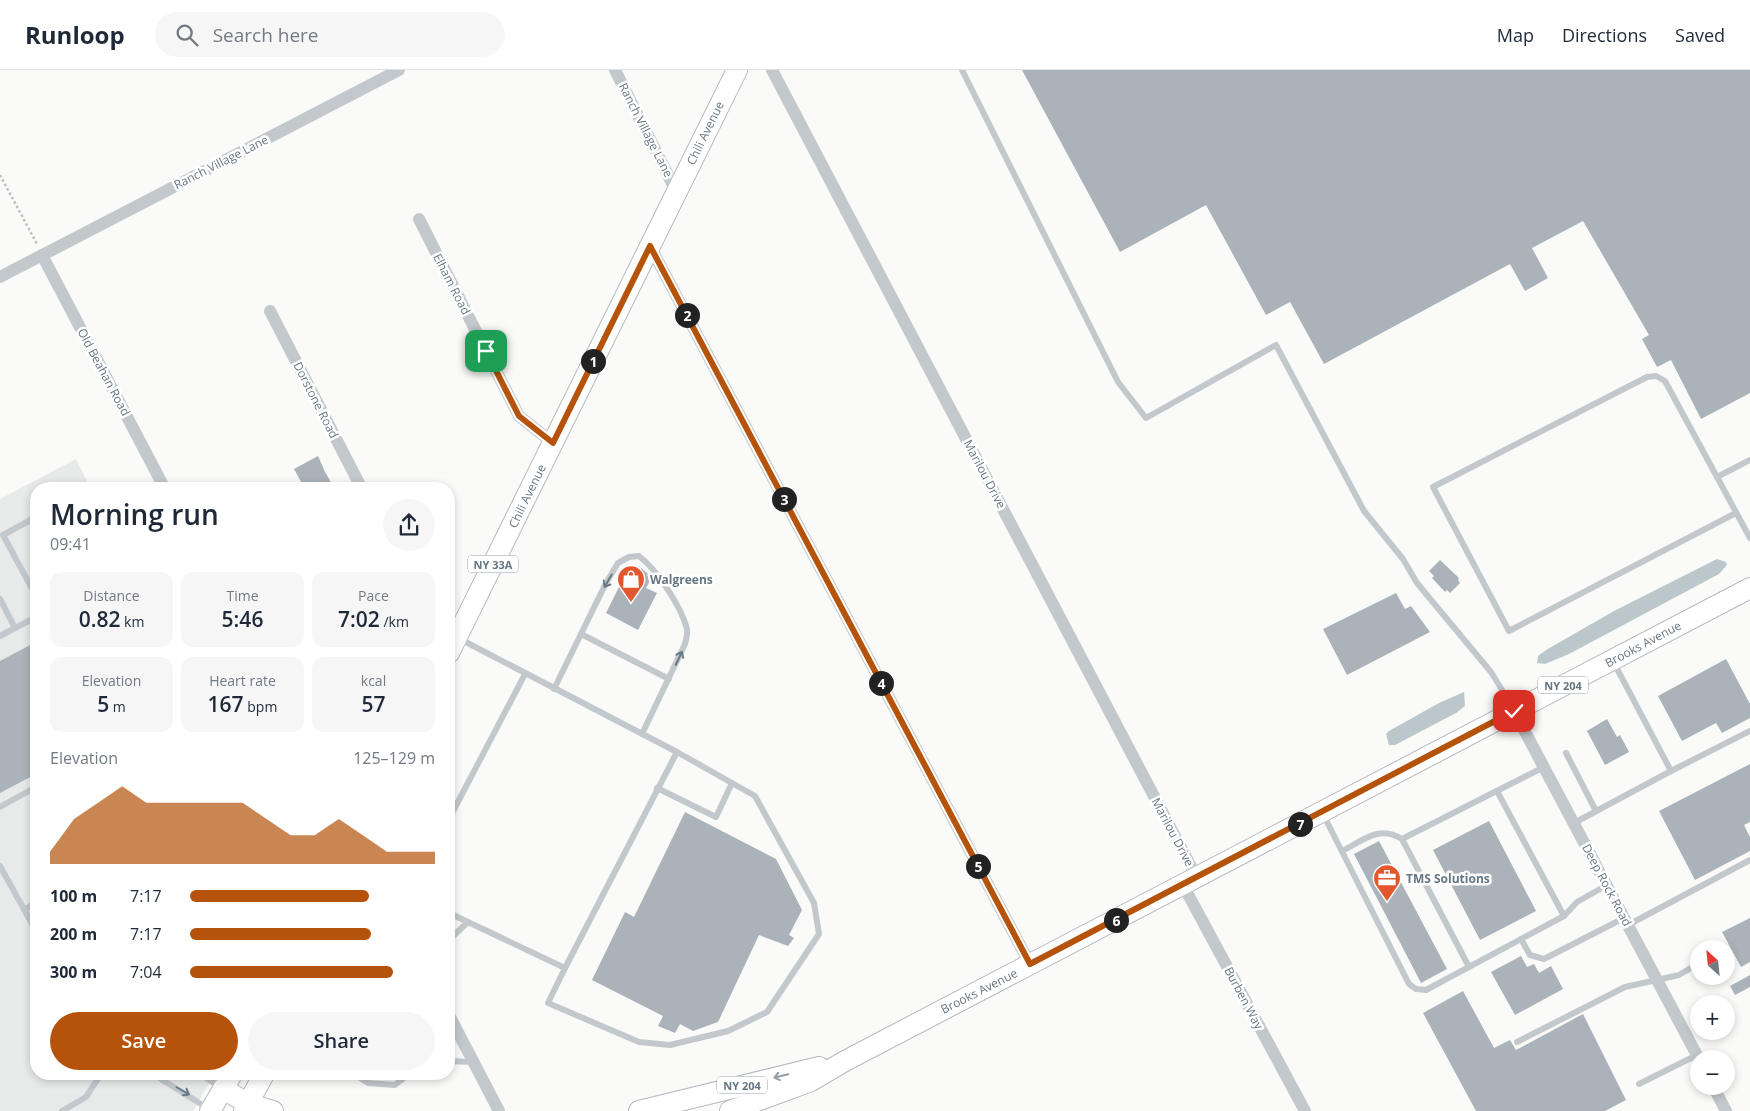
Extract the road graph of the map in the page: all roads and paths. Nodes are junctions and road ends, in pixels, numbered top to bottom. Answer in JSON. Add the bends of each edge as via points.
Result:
{"nodes":[{"id":1,"x":399,"y":70,"type":"edge"},
{"id":2,"x":615,"y":70,"type":"edge"},
{"id":3,"x":736,"y":70,"type":"edge"},
{"id":4,"x":772,"y":70,"type":"edge"},
{"id":5,"x":962,"y":70,"type":"edge"},
{"id":6,"x":0,"y":174,"type":"edge"},
{"id":7,"x":676,"y":191,"type":"junction"},
{"id":8,"x":419,"y":219,"type":"dead end"},
{"id":9,"x":650,"y":246,"type":"junction"},
{"id":10,"x":42,"y":255,"type":"junction"},
{"id":11,"x":0,"y":277,"type":"edge"},
{"id":12,"x":270,"y":311,"type":"dead end"},
{"id":13,"x":553,"y":443,"type":"junction"},
{"id":14,"x":1750,"y":460,"type":"edge"},
{"id":15,"x":1717,"y":478,"type":"junction"},
{"id":16,"x":161,"y":482,"type":"edge"},
{"id":17,"x":358,"y":482,"type":"edge"},
{"id":18,"x":1736,"y":513,"type":"junction"},
{"id":19,"x":30,"y":520,"type":"edge"},
{"id":20,"x":1750,"y":538,"type":"edge"},
{"id":21,"x":30,"y":585,"type":"edge"},
{"id":22,"x":1750,"y":588,"type":"edge"},
{"id":23,"x":0,"y":599,"type":"edge"},
{"id":24,"x":30,"y":620,"type":"edge"},
{"id":25,"x":15,"y":628,"type":"junction"},
{"id":26,"x":455,"y":632,"type":"edge"},
{"id":27,"x":581,"y":634,"type":"junction"},
{"id":28,"x":0,"y":636,"type":"edge"},
{"id":29,"x":455,"y":642,"type":"edge"},
{"id":30,"x":1613,"y":660,"type":"junction"},
{"id":31,"x":524,"y":674,"type":"junction"},
{"id":32,"x":669,"y":680,"type":"junction"},
{"id":33,"x":554,"y":689,"type":"junction"},
{"id":34,"x":1514,"y":711,"type":"junction"},
{"id":35,"x":1750,"y":731,"type":"edge"},
{"id":36,"x":642,"y":734,"type":"junction"},
{"id":37,"x":677,"y":752,"type":"junction"},
{"id":38,"x":1566,"y":753,"type":"dead end"},
{"id":39,"x":1544,"y":767,"type":"junction"},
{"id":40,"x":1671,"y":771,"type":"junction"},
{"id":41,"x":732,"y":783,"type":"junction"},
{"id":42,"x":657,"y":788,"type":"junction"},
{"id":43,"x":30,"y":790,"type":"edge"},
{"id":44,"x":1497,"y":791,"type":"junction"},
{"id":45,"x":0,"y":807,"type":"edge"},
{"id":46,"x":455,"y":807,"type":"edge"},
{"id":47,"x":1596,"y":811,"type":"junction"},
{"id":48,"x":1322,"y":813,"type":"junction"},
{"id":49,"x":1574,"y":823,"type":"junction"},
{"id":50,"x":1402,"y":839,"type":"junction"},
{"id":51,"x":1342,"y":851,"type":"junction"},
{"id":52,"x":1750,"y":860,"type":"edge"},
{"id":53,"x":0,"y":866,"type":"edge"},
{"id":54,"x":1190,"y":881,"type":"junction"},
{"id":55,"x":1606,"y":885,"type":"junction"},
{"id":56,"x":30,"y":906,"type":"edge"},
{"id":57,"x":25,"y":909,"type":"junction"},
{"id":58,"x":455,"y":916,"type":"edge"},
{"id":59,"x":1564,"y":916,"type":"junction"},
{"id":60,"x":30,"y":919,"type":"edge"},
{"id":61,"x":1626,"y":921,"type":"junction"},
{"id":62,"x":468,"y":922,"type":"junction"},
{"id":63,"x":455,"y":934,"type":"edge"},
{"id":64,"x":1521,"y":939,"type":"junction"},
{"id":65,"x":1030,"y":964,"type":"junction"},
{"id":66,"x":1469,"y":967,"type":"junction"},
{"id":67,"x":565,"y":968,"type":"junction"},
{"id":68,"x":1690,"y":968,"type":"edge"},
{"id":69,"x":1657,"y":979,"type":"junction"},
{"id":70,"x":455,"y":1026,"type":"edge"},
{"id":71,"x":1518,"y":1042,"type":"dead end"},
{"id":72,"x":1694,"y":1050,"type":"edge"},
{"id":73,"x":455,"y":1061,"type":"edge"},
{"id":74,"x":845,"y":1061,"type":"junction"},
{"id":75,"x":1690,"y":1061,"type":"edge"},
{"id":76,"x":474,"y":1062,"type":"junction"},
{"id":77,"x":97,"y":1080,"type":"edge"},
{"id":78,"x":163,"y":1080,"type":"edge"},
{"id":79,"x":261,"y":1080,"type":"edge"},
{"id":80,"x":363,"y":1080,"type":"edge"},
{"id":81,"x":401,"y":1080,"type":"edge"},
{"id":82,"x":227,"y":1082,"type":"edge"},
{"id":83,"x":1639,"y":1084,"type":"dead end"},
{"id":84,"x":1718,"y":1095,"type":"edge"},
{"id":85,"x":247,"y":1107,"type":"edge"},
{"id":86,"x":65,"y":1110,"type":"edge"},
{"id":87,"x":211,"y":1110,"type":"edge"},
{"id":88,"x":273,"y":1111,"type":"edge"},
{"id":89,"x":499,"y":1111,"type":"edge"},
{"id":90,"x":639,"y":1111,"type":"edge"},
{"id":91,"x":730,"y":1111,"type":"edge"},
{"id":92,"x":1305,"y":1111,"type":"edge"},
{"id":93,"x":1726,"y":1111,"type":"edge"}],
"edges":[{"from":1,"to":10,"type":"street","name":"Ranch Village Lane"},
{"from":2,"to":7,"type":"street","name":"Ranch Village Lane"},
{"from":3,"to":7,"type":"main road","name":"Chili Avenue","number":"NY 33A"},
{"from":4,"to":54,"type":"street","name":"Marilou Drive"},
{"from":5,"to":34,"type":"lane","via":[[1118,382],[1146,418],[1276,345],[1364,511],[1491,672]]},
{"from":6,"to":10,"type":"path"},
{"from":7,"to":9,"type":"main road","name":"Chili Avenue","number":"NY 33A"},
{"from":8,"to":13,"type":"street","name":"Elham Road","via":[[519,416]]},
{"from":9,"to":13,"type":"main road","name":"Chili Avenue","number":"NY 33A"},
{"from":9,"to":65,"type":"street"},
{"from":10,"to":11,"type":"street","name":"Ranch Village Lane"},
{"from":10,"to":16,"type":"street","name":"Old Beahan Road"},
{"from":12,"to":17,"type":"street","name":"Dorstone Road"},
{"from":13,"to":26,"type":"main road","name":"Chili Avenue","number":"NY 33A"},
{"from":14,"to":15,"type":"lane"},
{"from":15,"to":18,"type":"lane"},
{"from":15,"to":18,"type":"lane","via":[[1665,380],[1656,376],[1648,377],[1433,487],[1508,631]]},
{"from":18,"to":20,"type":"lane"},
{"from":19,"to":21,"type":"lane","via":[[2,535]]},
{"from":22,"to":30,"type":"main road","name":"Brooks Avenue","number":"NY 204"},
{"from":23,"to":25,"type":"lane"},
{"from":24,"to":25,"type":"lane"},
{"from":25,"to":28,"type":"lane"},
{"from":27,"to":32,"type":"lane"},
{"from":32,"to":27,"type":"lane","one_way":true,"via":[[685,644],[687,630],[662,582],[639,556],[618,563]]},
{"from":27,"to":33,"type":"lane"},
{"from":29,"to":31,"type":"lane"},
{"from":30,"to":34,"type":"main road","name":"Brooks Avenue","number":"NY 204"},
{"from":30,"to":40,"type":"lane"},
{"from":31,"to":33,"type":"lane"},
{"from":31,"to":46,"type":"lane"},
{"from":32,"to":36,"type":"lane"},
{"from":33,"to":36,"type":"lane"},
{"from":34,"to":39,"type":"street","name":"Deep Rock Road"},
{"from":34,"to":48,"type":"main road","name":"Brooks Avenue","number":"NY 204"},
{"from":35,"to":40,"type":"lane"},
{"from":36,"to":37,"type":"lane"},
{"from":37,"to":41,"type":"lane"},
{"from":37,"to":42,"type":"lane"},
{"from":38,"to":47,"type":"lane"},
{"from":39,"to":44,"type":"lane"},
{"from":39,"to":49,"type":"street","name":"Deep Rock Road"},
{"from":40,"to":47,"type":"lane"},
{"from":41,"to":42,"type":"lane","via":[[716,817]]},
{"from":41,"to":67,"type":"lane","via":[[756,796],[814,903],[818,926],[819,934],[767,1012],[728,1031],[670,1045],[639,1042],[548,1003]]},
{"from":42,"to":67,"type":"lane"},
{"from":43,"to":45,"type":"lane"},
{"from":44,"to":50,"type":"lane"},
{"from":44,"to":59,"type":"lane"},
{"from":47,"to":49,"type":"lane"},
{"from":48,"to":51,"type":"lane"},
{"from":48,"to":54,"type":"main road","name":"Brooks Avenue","number":"NY 204"},
{"from":49,"to":55,"type":"street","name":"Deep Rock Road"},
{"from":50,"to":51,"type":"lane","via":[[1381,831]]},
{"from":50,"to":66,"type":"lane"},
{"from":51,"to":66,"type":"lane","via":[[1409,984],[1426,990]]},
{"from":52,"to":61,"type":"lane"},
{"from":53,"to":57,"type":"lane"},
{"from":54,"to":65,"type":"main road","name":"Brooks Avenue","number":"NY 204"},
{"from":54,"to":92,"type":"street","name":"Burben Way"},
{"from":55,"to":59,"type":"lane","via":[[1577,902]]},
{"from":55,"to":61,"type":"street","name":"Deep Rock Road"},
{"from":56,"to":57,"type":"lane"},
{"from":57,"to":60,"type":"lane"},
{"from":58,"to":62,"type":"lane"},
{"from":59,"to":64,"type":"lane"},
{"from":61,"to":64,"type":"lane","via":[[1544,959],[1530,955]]},
{"from":61,"to":69,"type":"street","name":"Deep Rock Road"},
{"from":62,"to":63,"type":"lane"},
{"from":62,"to":67,"type":"lane"},
{"from":64,"to":66,"type":"lane"},
{"from":65,"to":74,"type":"main road","name":"Brooks Avenue","number":"NY 204"},
{"from":68,"to":69,"type":"lane","via":[[1678,975]]},
{"from":69,"to":71,"type":"lane","via":[[1625,987]]},
{"from":69,"to":72,"type":"street","name":"Deep Rock Road"},
{"from":70,"to":76,"type":"street"},
{"from":73,"to":76,"type":"lane"},
{"from":74,"to":90,"type":"main road","name":"Brooks Avenue","number":"NY 204","one_way":true},
{"from":74,"to":91,"type":"main road","name":"Brooks Avenue","number":"NY 204","via":[[811,1081]]},
{"from":75,"to":83,"type":"lane"},
{"from":76,"to":89,"type":"street"},
{"from":77,"to":86,"type":"lane","via":[[86,1097]]},
{"from":78,"to":87,"type":"lane","one_way":true},
{"from":79,"to":85,"type":"main road"},
{"from":80,"to":81,"type":"lane","via":[[395,1085]]},
{"from":82,"to":85,"type":"main road"},
{"from":82,"to":87,"type":"main road"},
{"from":84,"to":93,"type":"street"},
{"from":85,"to":88,"type":"main road"}]}
